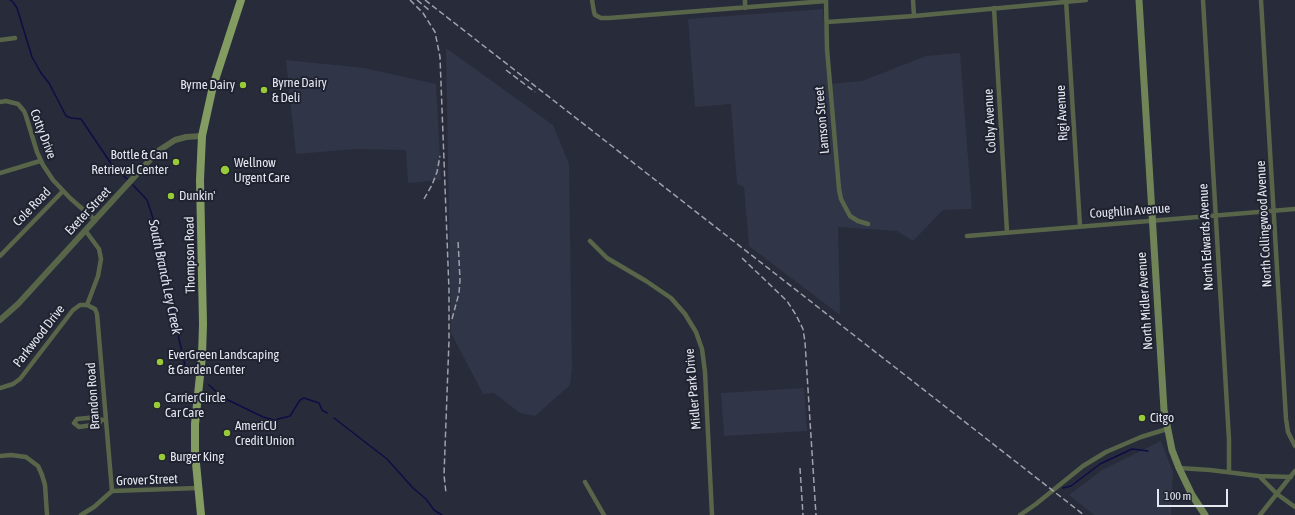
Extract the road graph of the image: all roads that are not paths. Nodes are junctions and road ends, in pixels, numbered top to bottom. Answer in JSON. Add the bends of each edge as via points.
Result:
{"nodes":[{"id":1,"x":241,"y":0,"type":"edge"},
{"id":2,"x":592,"y":0,"type":"edge"},
{"id":3,"x":744,"y":0,"type":"edge"},
{"id":4,"x":826,"y":0,"type":"edge"},
{"id":5,"x":913,"y":0,"type":"edge"},
{"id":6,"x":1086,"y":0,"type":"edge"},
{"id":7,"x":1139,"y":0,"type":"edge"},
{"id":8,"x":1203,"y":0,"type":"edge"},
{"id":9,"x":1261,"y":0,"type":"edge"},
{"id":10,"x":1066,"y":1,"type":"edge"},
{"id":11,"x":745,"y":8,"type":"junction"},
{"id":12,"x":994,"y":8,"type":"junction"},
{"id":13,"x":914,"y":16,"type":"junction"},
{"id":14,"x":827,"y":22,"type":"junction"},
{"id":15,"x":15,"y":38,"type":"dead end"},
{"id":16,"x":0,"y":40,"type":"edge"},
{"id":17,"x":0,"y":102,"type":"edge"},
{"id":18,"x":202,"y":136,"type":"junction"},
{"id":19,"x":40,"y":161,"type":"junction"},
{"id":20,"x":0,"y":173,"type":"edge"},
{"id":21,"x":63,"y":191,"type":"junction"},
{"id":22,"x":1295,"y":209,"type":"edge"},
{"id":23,"x":1274,"y":211,"type":"junction"},
{"id":24,"x":1215,"y":215,"type":"junction"},
{"id":25,"x":95,"y":220,"type":"junction"},
{"id":26,"x":1152,"y":221,"type":"junction"},
{"id":27,"x":868,"y":224,"type":"dead end"},
{"id":28,"x":1080,"y":226,"type":"junction"},
{"id":29,"x":85,"y":230,"type":"junction"},
{"id":30,"x":1007,"y":232,"type":"junction"},
{"id":31,"x":967,"y":236,"type":"dead end"},
{"id":32,"x":590,"y":241,"type":"dead end"},
{"id":33,"x":0,"y":256,"type":"edge"},
{"id":34,"x":87,"y":305,"type":"junction"},
{"id":35,"x":0,"y":320,"type":"edge"},
{"id":36,"x":0,"y":388,"type":"edge"},
{"id":37,"x":104,"y":420,"type":"junction"},
{"id":38,"x":1167,"y":429,"type":"junction"},
{"id":39,"x":1295,"y":446,"type":"edge"},
{"id":40,"x":0,"y":456,"type":"edge"},
{"id":41,"x":1179,"y":468,"type":"junction"},
{"id":42,"x":1295,"y":471,"type":"edge"},
{"id":43,"x":1229,"y":472,"type":"junction"},
{"id":44,"x":1259,"y":476,"type":"junction"},
{"id":45,"x":1290,"y":477,"type":"junction"},
{"id":46,"x":585,"y":482,"type":"dead end"},
{"id":47,"x":198,"y":488,"type":"junction"},
{"id":48,"x":112,"y":491,"type":"junction"},
{"id":49,"x":1277,"y":494,"type":"junction"},
{"id":50,"x":1295,"y":507,"type":"edge"},
{"id":51,"x":47,"y":515,"type":"edge"},
{"id":52,"x":81,"y":515,"type":"edge"},
{"id":53,"x":200,"y":515,"type":"edge"},
{"id":54,"x":604,"y":515,"type":"edge"},
{"id":55,"x":712,"y":515,"type":"edge"},
{"id":56,"x":1020,"y":515,"type":"edge"},
{"id":57,"x":1205,"y":515,"type":"edge"},
{"id":58,"x":1260,"y":515,"type":"edge"}],
"edges":[{"from":1,"to":18,"type":"main road","name":"Thompson Road","via":[[213,86]]},
{"from":2,"to":11,"type":"street","via":[[594,12],[601,18]]},
{"from":3,"to":11,"type":"street"},
{"from":4,"to":11,"type":"street"},
{"from":4,"to":14,"type":"street","name":"Lamson Street"},
{"from":5,"to":13,"type":"street"},
{"from":6,"to":10,"type":"street"},
{"from":7,"to":26,"type":"main road","name":"North Midler Avenue"},
{"from":8,"to":24,"type":"street","name":"North Edwards Avenue"},
{"from":9,"to":23,"type":"street","name":"North Collingwood Avenue"},
{"from":10,"to":12,"type":"street"},
{"from":10,"to":28,"type":"street","name":"Rigi Avenue"},
{"from":12,"to":13,"type":"street"},
{"from":12,"to":30,"type":"street","name":"Colby Avenue"},
{"from":13,"to":14,"type":"street"},
{"from":14,"to":27,"type":"street","name":"Lamson Street","via":[[827,49],[841,199],[850,216]]},
{"from":15,"to":16,"type":"street"},
{"from":17,"to":19,"type":"street","name":"Cotty Drive","via":[[16,103],[24,111]]},
{"from":18,"to":25,"type":"street","name":"Exeter Street","via":[[175,140],[158,151]]},
{"from":18,"to":47,"type":"main road","name":"Thompson Road","via":[[200,180],[204,324],[196,424]]},
{"from":19,"to":20,"type":"street"},
{"from":19,"to":21,"type":"street","name":"Cotty Drive"},
{"from":21,"to":25,"type":"street","name":"Cotty Drive"},
{"from":21,"to":33,"type":"street","name":"Cole Road"},
{"from":22,"to":23,"type":"street","name":"Coughlin Avenue"},
{"from":23,"to":24,"type":"street","name":"Coughlin Avenue"},
{"from":23,"to":39,"type":"street","name":"North Collingwood Avenue","via":[[1286,419],[1288,432]]},
{"from":24,"to":26,"type":"street","name":"Coughlin Avenue"},
{"from":24,"to":43,"type":"street","name":"North Edwards Avenue"},
{"from":25,"to":29,"type":"street","name":"Exeter Street"},
{"from":26,"to":28,"type":"street","name":"Coughlin Avenue"},
{"from":26,"to":38,"type":"main road","name":"North Midler Avenue"},
{"from":28,"to":30,"type":"street","name":"Coughlin Avenue"},
{"from":29,"to":34,"type":"street","via":[[99,249],[101,259],[98,276]]},
{"from":29,"to":35,"type":"street","name":"Exeter Street","via":[[18,304]]},
{"from":30,"to":31,"type":"street","name":"Coughlin Avenue"},
{"from":32,"to":55,"type":"street","name":"Midler Park Drive","via":[[607,258],[672,298],[696,332],[702,349],[705,372]]},
{"from":34,"to":36,"type":"street","name":"Parkwood Drive","via":[[80,305],[73,310],[20,379]]},
{"from":34,"to":37,"type":"street","name":"Brandon Road","via":[[95,309],[97,314]]},
{"from":37,"to":37,"type":"street","via":[[98,417],[77,419],[74,423],[79,427],[99,424]]},
{"from":37,"to":48,"type":"street","name":"Brandon Road"},
{"from":38,"to":41,"type":"main road","name":"North Midler Avenue"},
{"from":38,"to":56,"type":"street","via":[[1106,452],[1083,466]]},
{"from":40,"to":51,"type":"street","via":[[26,457],[38,466],[45,485]]},
{"from":41,"to":43,"type":"street"},
{"from":41,"to":57,"type":"main road","name":"North Midler Avenue"},
{"from":42,"to":45,"type":"street"},
{"from":43,"to":44,"type":"street"},
{"from":44,"to":45,"type":"street"},
{"from":44,"to":49,"type":"street"},
{"from":45,"to":49,"type":"street"},
{"from":46,"to":54,"type":"street"},
{"from":47,"to":48,"type":"street","name":"Grover Street"},
{"from":47,"to":53,"type":"main road","name":"Thompson Road"},
{"from":48,"to":52,"type":"street","name":"Grover Street"},
{"from":49,"to":50,"type":"street"},
{"from":49,"to":58,"type":"street"}]}
